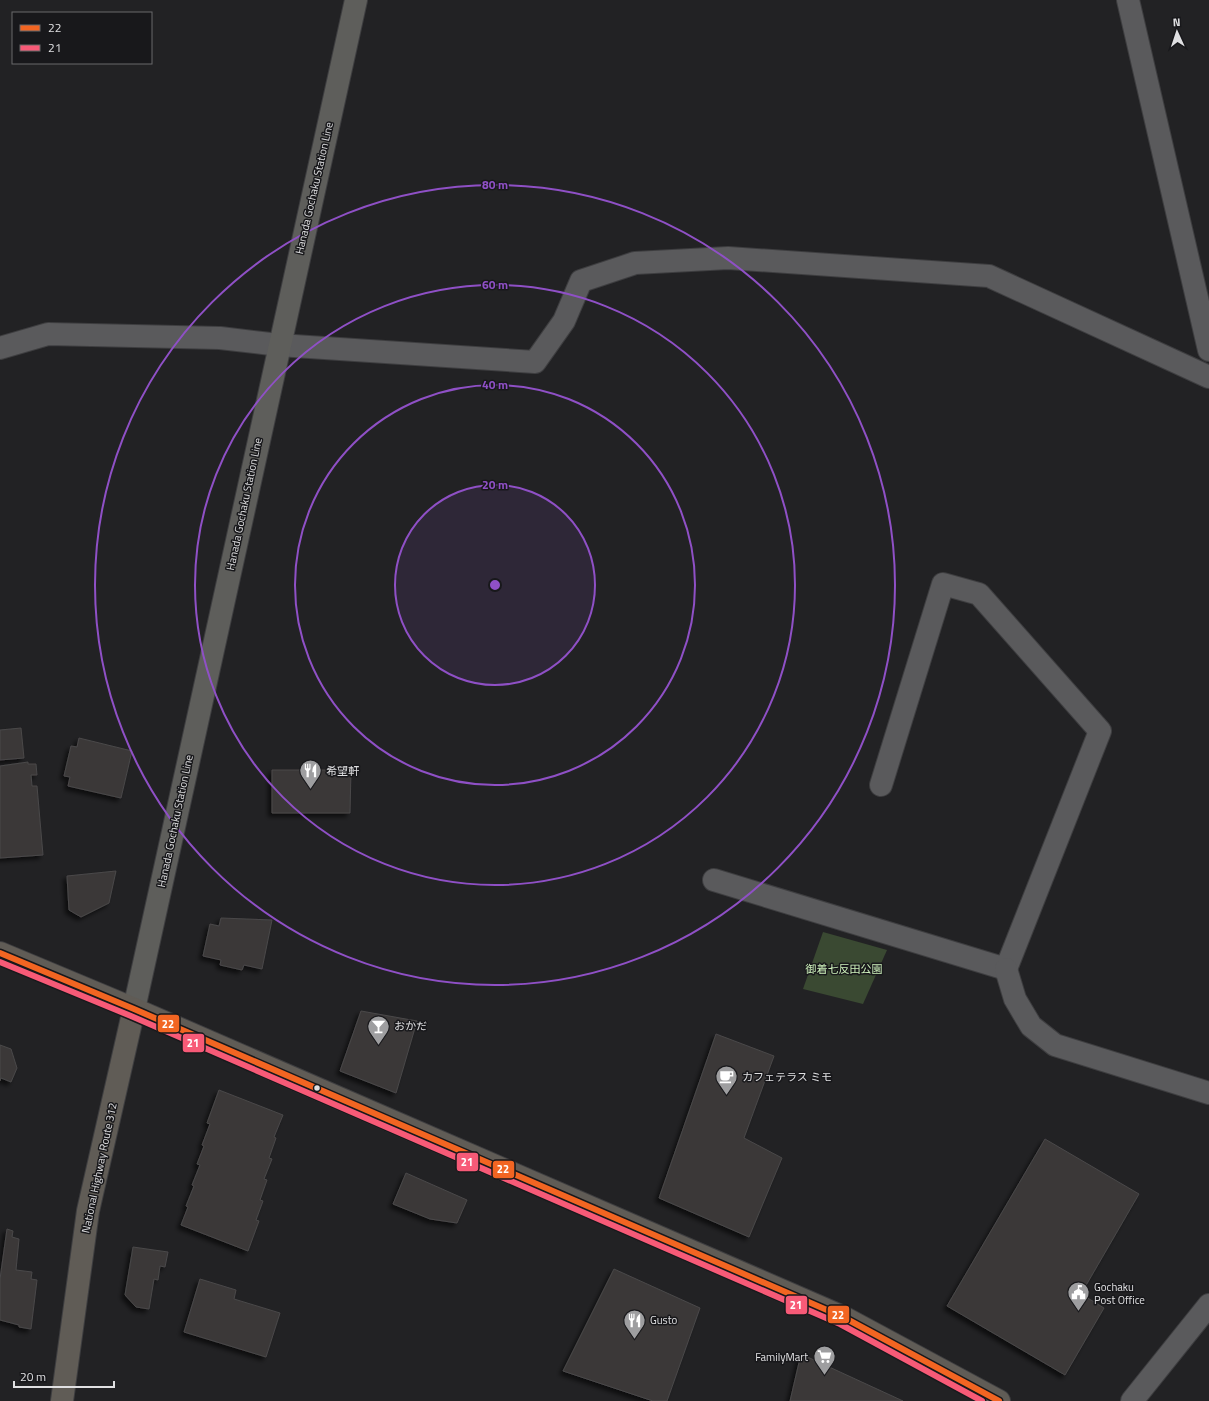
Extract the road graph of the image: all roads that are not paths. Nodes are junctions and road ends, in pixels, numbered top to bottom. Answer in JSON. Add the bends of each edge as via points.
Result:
{"nodes":[{"id":1,"x":356,"y":0,"type":"edge"},
{"id":2,"x":1128,"y":0,"type":"edge"},
{"id":3,"x":279,"y":345,"type":"junction"},
{"id":4,"x":0,"y":348,"type":"edge"},
{"id":5,"x":1209,"y":350,"type":"edge"},
{"id":6,"x":1209,"y":377,"type":"edge"},
{"id":7,"x":881,"y":785,"type":"dead end"},
{"id":8,"x":714,"y":880,"type":"dead end"},
{"id":9,"x":0,"y":953,"type":"edge"},
{"id":10,"x":1006,"y":969,"type":"junction"},
{"id":11,"x":134,"y":1009,"type":"junction"},
{"id":12,"x":1209,"y":1093,"type":"edge"},
{"id":13,"x":1209,"y":1305,"type":"edge"},
{"id":14,"x":62,"y":1401,"type":"edge"},
{"id":15,"x":1000,"y":1401,"type":"edge"},
{"id":16,"x":1132,"y":1401,"type":"edge"}],
"edges":[{"from":1,"to":3,"type":"main road","name":"Hanada Gochaku Station Line"},
{"from":2,"to":5,"type":"street"},
{"from":3,"to":4,"type":"street","via":[[220,338],[48,334]]},
{"from":3,"to":6,"type":"street","via":[[535,362],[564,321],[582,281],[635,263],[728,258],[989,276]]},
{"from":3,"to":11,"type":"main road","name":"Hanada Gochaku Station Line"},
{"from":7,"to":10,"type":"street","via":[[943,584],[980,594],[1100,731]]},
{"from":8,"to":10,"type":"street"},
{"from":9,"to":11,"type":"highway"},
{"from":10,"to":12,"type":"street","via":[[1015,999],[1030,1026],[1055,1045]]},
{"from":11,"to":14,"type":"highway","name":"National Highway Route 312","via":[[88,1210]]},
{"from":11,"to":15,"type":"highway","via":[[843,1317]]},
{"from":13,"to":16,"type":"street"}]}
